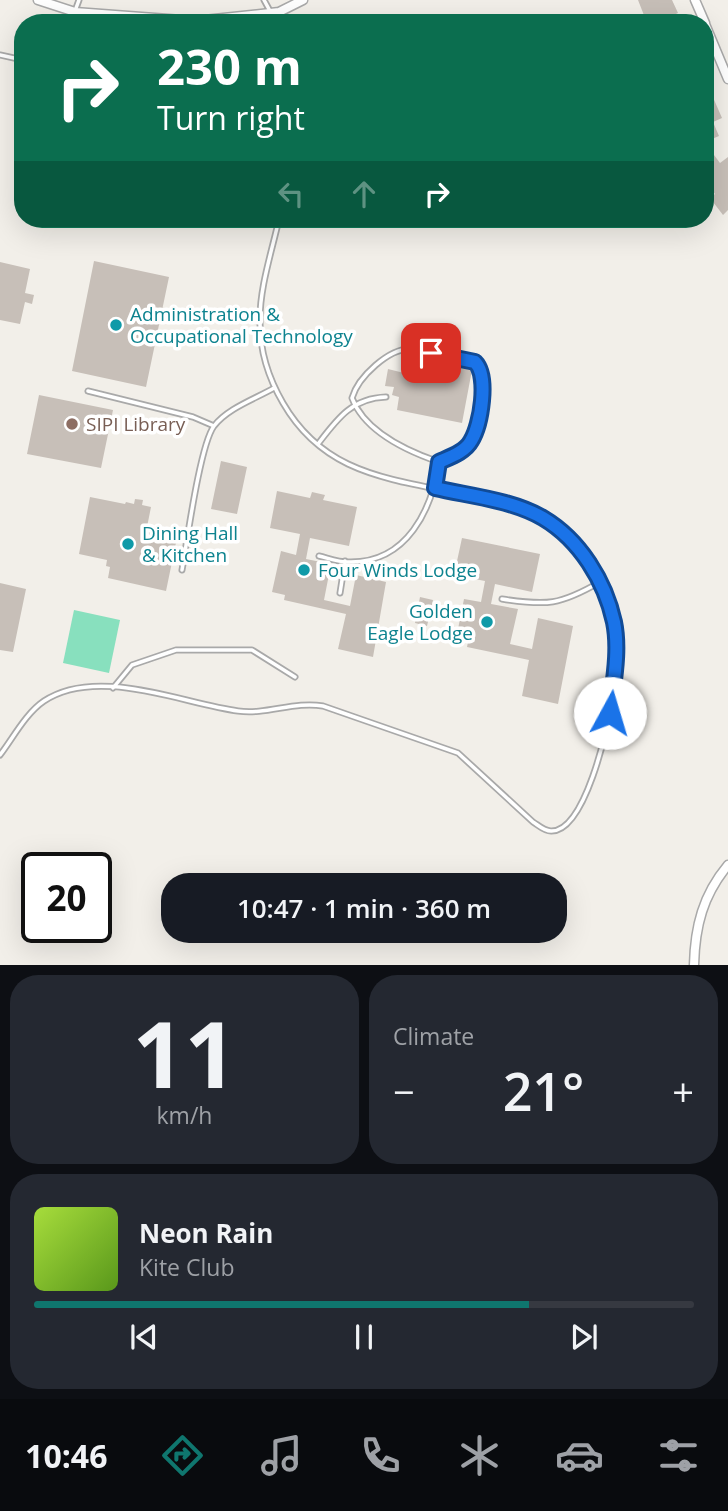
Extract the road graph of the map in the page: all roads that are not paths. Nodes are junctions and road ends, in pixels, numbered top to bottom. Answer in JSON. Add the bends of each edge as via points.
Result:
{"nodes":[{"id":1,"x":38,"y":0,"type":"edge"},
{"id":2,"x":79,"y":0,"type":"edge"},
{"id":3,"x":264,"y":0,"type":"edge"},
{"id":4,"x":303,"y":0,"type":"edge"},
{"id":5,"x":75,"y":12,"type":"junction"},
{"id":6,"x":271,"y":13,"type":"junction"},
{"id":7,"x":99,"y":14,"type":"edge"},
{"id":8,"x":263,"y":14,"type":"edge"},
{"id":9,"x":714,"y":46,"type":"edge"},
{"id":10,"x":728,"y":79,"type":"edge"},
{"id":11,"x":277,"y":228,"type":"edge"},
{"id":12,"x":274,"y":388,"type":"junction"},
{"id":13,"x":88,"y":391,"type":"dead end"},
{"id":14,"x":386,"y":397,"type":"dead end"},
{"id":15,"x":354,"y":404,"type":"junction"},
{"id":16,"x":214,"y":426,"type":"junction"},
{"id":17,"x":318,"y":444,"type":"junction"},
{"id":18,"x":439,"y":462,"type":"junction"},
{"id":19,"x":435,"y":488,"type":"junction"},
{"id":20,"x":318,"y":555,"type":"dead end"},
{"id":21,"x":345,"y":561,"type":"junction"},
{"id":22,"x":182,"y":570,"type":"dead end"},
{"id":23,"x":600,"y":582,"type":"junction"},
{"id":24,"x":340,"y":593,"type":"dead end"},
{"id":25,"x":502,"y":599,"type":"dead end"},
{"id":26,"x":295,"y":677,"type":"dead end"},
{"id":27,"x":113,"y":688,"type":"junction"},
{"id":28,"x":0,"y":755,"type":"edge"},
{"id":29,"x":728,"y":865,"type":"edge"},
{"id":30,"x":694,"y":965,"type":"edge"}],
"edges":[{"from":1,"to":5,"type":"street"},
{"from":2,"to":5,"type":"lane"},
{"from":3,"to":6,"type":"lane"},
{"from":4,"to":6,"type":"street"},
{"from":5,"to":7,"type":"street"},
{"from":6,"to":8,"type":"street"},
{"from":9,"to":10,"type":"street"},
{"from":11,"to":12,"type":"lane","via":[[260,320],[262,348]]},
{"from":12,"to":16,"type":"lane"},
{"from":12,"to":17,"type":"lane","via":[[291,416]]},
{"from":13,"to":16,"type":"lane"},
{"from":14,"to":15,"type":"lane"},
{"from":15,"to":17,"type":"lane"},
{"from":15,"to":18,"type":"lane","via":[[376,430]]},
{"from":15,"to":18,"type":"lane","via":[[361,377],[408,348],[475,362],[484,388],[472,440]]},
{"from":16,"to":22,"type":"lane","via":[[205,449]]},
{"from":17,"to":19,"type":"lane","via":[[368,472]]},
{"from":18,"to":19,"type":"lane"},
{"from":19,"to":21,"type":"lane","via":[[415,530],[400,546],[382,556]]},
{"from":19,"to":23,"type":"lane","via":[[543,518],[581,553]]},
{"from":20,"to":21,"type":"lane"},
{"from":21,"to":24,"type":"lane"},
{"from":23,"to":25,"type":"lane","via":[[557,603]]},
{"from":23,"to":27,"type":"lane","via":[[615,624],[610,713],[586,797],[558,830],[547,831],[533,822],[446,747],[323,706],[239,711]]},
{"from":26,"to":27,"type":"lane","via":[[252,650],[176,650],[132,665]]},
{"from":27,"to":28,"type":"lane","via":[[84,687],[44,701]]},
{"from":29,"to":30,"type":"street","via":[[703,904]]}]}
